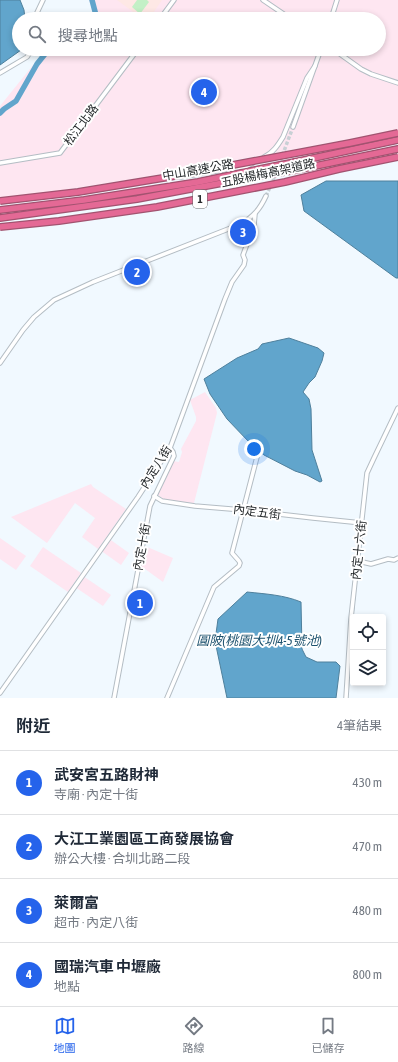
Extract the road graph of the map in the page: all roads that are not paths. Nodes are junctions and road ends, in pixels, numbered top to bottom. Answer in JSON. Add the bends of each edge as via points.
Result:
{"nodes":[{"id":1,"x":43,"y":0,"type":"edge"},
{"id":2,"x":174,"y":0,"type":"edge"},
{"id":3,"x":264,"y":0,"type":"edge"},
{"id":4,"x":337,"y":0,"type":"edge"},
{"id":5,"x":37,"y":12,"type":"edge"},
{"id":6,"x":165,"y":12,"type":"edge"},
{"id":7,"x":281,"y":12,"type":"edge"},
{"id":8,"x":333,"y":12,"type":"edge"},
{"id":9,"x":28,"y":56,"type":"edge"},
{"id":10,"x":133,"y":56,"type":"edge"},
{"id":11,"x":319,"y":56,"type":"edge"},
{"id":12,"x":343,"y":56,"type":"edge"},
{"id":13,"x":315,"y":66,"type":"junction"},
{"id":14,"x":0,"y":73,"type":"edge"},
{"id":15,"x":398,"y":83,"type":"edge"},
{"id":16,"x":305,"y":93,"type":"junction"},
{"id":17,"x":298,"y":99,"type":"junction"},
{"id":18,"x":293,"y":126,"type":"tunnel mouth"},
{"id":19,"x":398,"y":133,"type":"edge"},
{"id":20,"x":398,"y":140,"type":"edge"},
{"id":21,"x":398,"y":149,"type":"edge"},
{"id":22,"x":398,"y":157,"type":"edge"},
{"id":23,"x":0,"y":163,"type":"edge"},
{"id":24,"x":266,"y":196,"type":"tunnel mouth"},
{"id":25,"x":0,"y":202,"type":"edge"},
{"id":26,"x":0,"y":210,"type":"edge"},
{"id":27,"x":255,"y":214,"type":"junction"},
{"id":28,"x":0,"y":218,"type":"edge"},
{"id":29,"x":0,"y":227,"type":"edge"},
{"id":30,"x":0,"y":363,"type":"edge"},
{"id":31,"x":398,"y":408,"type":"edge"},
{"id":32,"x":170,"y":448,"type":"junction"},
{"id":33,"x":257,"y":457,"type":"dead end"},
{"id":34,"x":154,"y":496,"type":"junction"},
{"id":35,"x":244,"y":510,"type":"junction"},
{"id":36,"x":362,"y":523,"type":"junction"},
{"id":37,"x":398,"y":558,"type":"edge"},
{"id":38,"x":358,"y":561,"type":"junction"},
{"id":39,"x":0,"y":693,"type":"edge"},
{"id":40,"x":114,"y":696,"type":"edge"},
{"id":41,"x":110,"y":698,"type":"edge"},
{"id":42,"x":167,"y":698,"type":"edge"},
{"id":43,"x":346,"y":698,"type":"edge"}],
"edges":[{"from":1,"to":5,"type":"street"},
{"from":2,"to":6,"type":"street"},
{"from":3,"to":7,"type":"street"},
{"from":4,"to":8,"type":"street"},
{"from":9,"to":14,"type":"street"},
{"from":10,"to":23,"type":"street","name":"松江北路","via":[[60,153]]},
{"from":11,"to":13,"type":"street"},
{"from":12,"to":15,"type":"street","via":[[371,74]]},
{"from":13,"to":16,"type":"street"},
{"from":13,"to":17,"type":"street"},
{"from":16,"to":17,"type":"street"},
{"from":16,"to":18,"type":"street"},
{"from":17,"to":25,"type":"street","via":[[278,146],[270,155],[247,166],[156,182]]},
{"from":19,"to":25,"type":"highway","name":"五股楊梅高架道路","number":"1","bridge":true,"via":[[214,170]]},
{"from":20,"to":26,"type":"highway","name":"中山高速公路","number":"1","bridge":true,"via":[[198,182]]},
{"from":21,"to":28,"type":"highway","name":"中山高速公路","number":"1","bridge":true,"via":[[137,199]]},
{"from":22,"to":29,"type":"highway","name":"五股楊梅高架道路","number":"1","bridge":true,"via":[[157,207]]},
{"from":24,"to":27,"type":"street"},
{"from":27,"to":30,"type":"street","via":[[241,224],[88,284],[54,300],[22,330]]},
{"from":27,"to":32,"type":"street","name":"內定八街","via":[[254,225],[243,255],[244,265],[232,282],[225,299]]},
{"from":31,"to":36,"type":"street","name":"內定十六街","via":[[368,472]]},
{"from":32,"to":34,"type":"street","name":"內定十街","via":[[174,456]]},
{"from":32,"to":39,"type":"street","name":"內定八街"},
{"from":33,"to":35,"type":"street"},
{"from":34,"to":35,"type":"street","name":"內定五街","via":[[162,501],[194,506]]},
{"from":34,"to":40,"type":"street","name":"內定十街"},
{"from":35,"to":36,"type":"street","name":"內定五街"},
{"from":35,"to":42,"type":"street","via":[[232,553],[239,561],[239,566],[214,587]]},
{"from":36,"to":38,"type":"street","name":"內定十六街"},
{"from":37,"to":38,"type":"street","via":[[371,564]]},
{"from":38,"to":43,"type":"street","name":"內定十六街"},
{"from":40,"to":41,"type":"street","name":"內定十街"}]}
